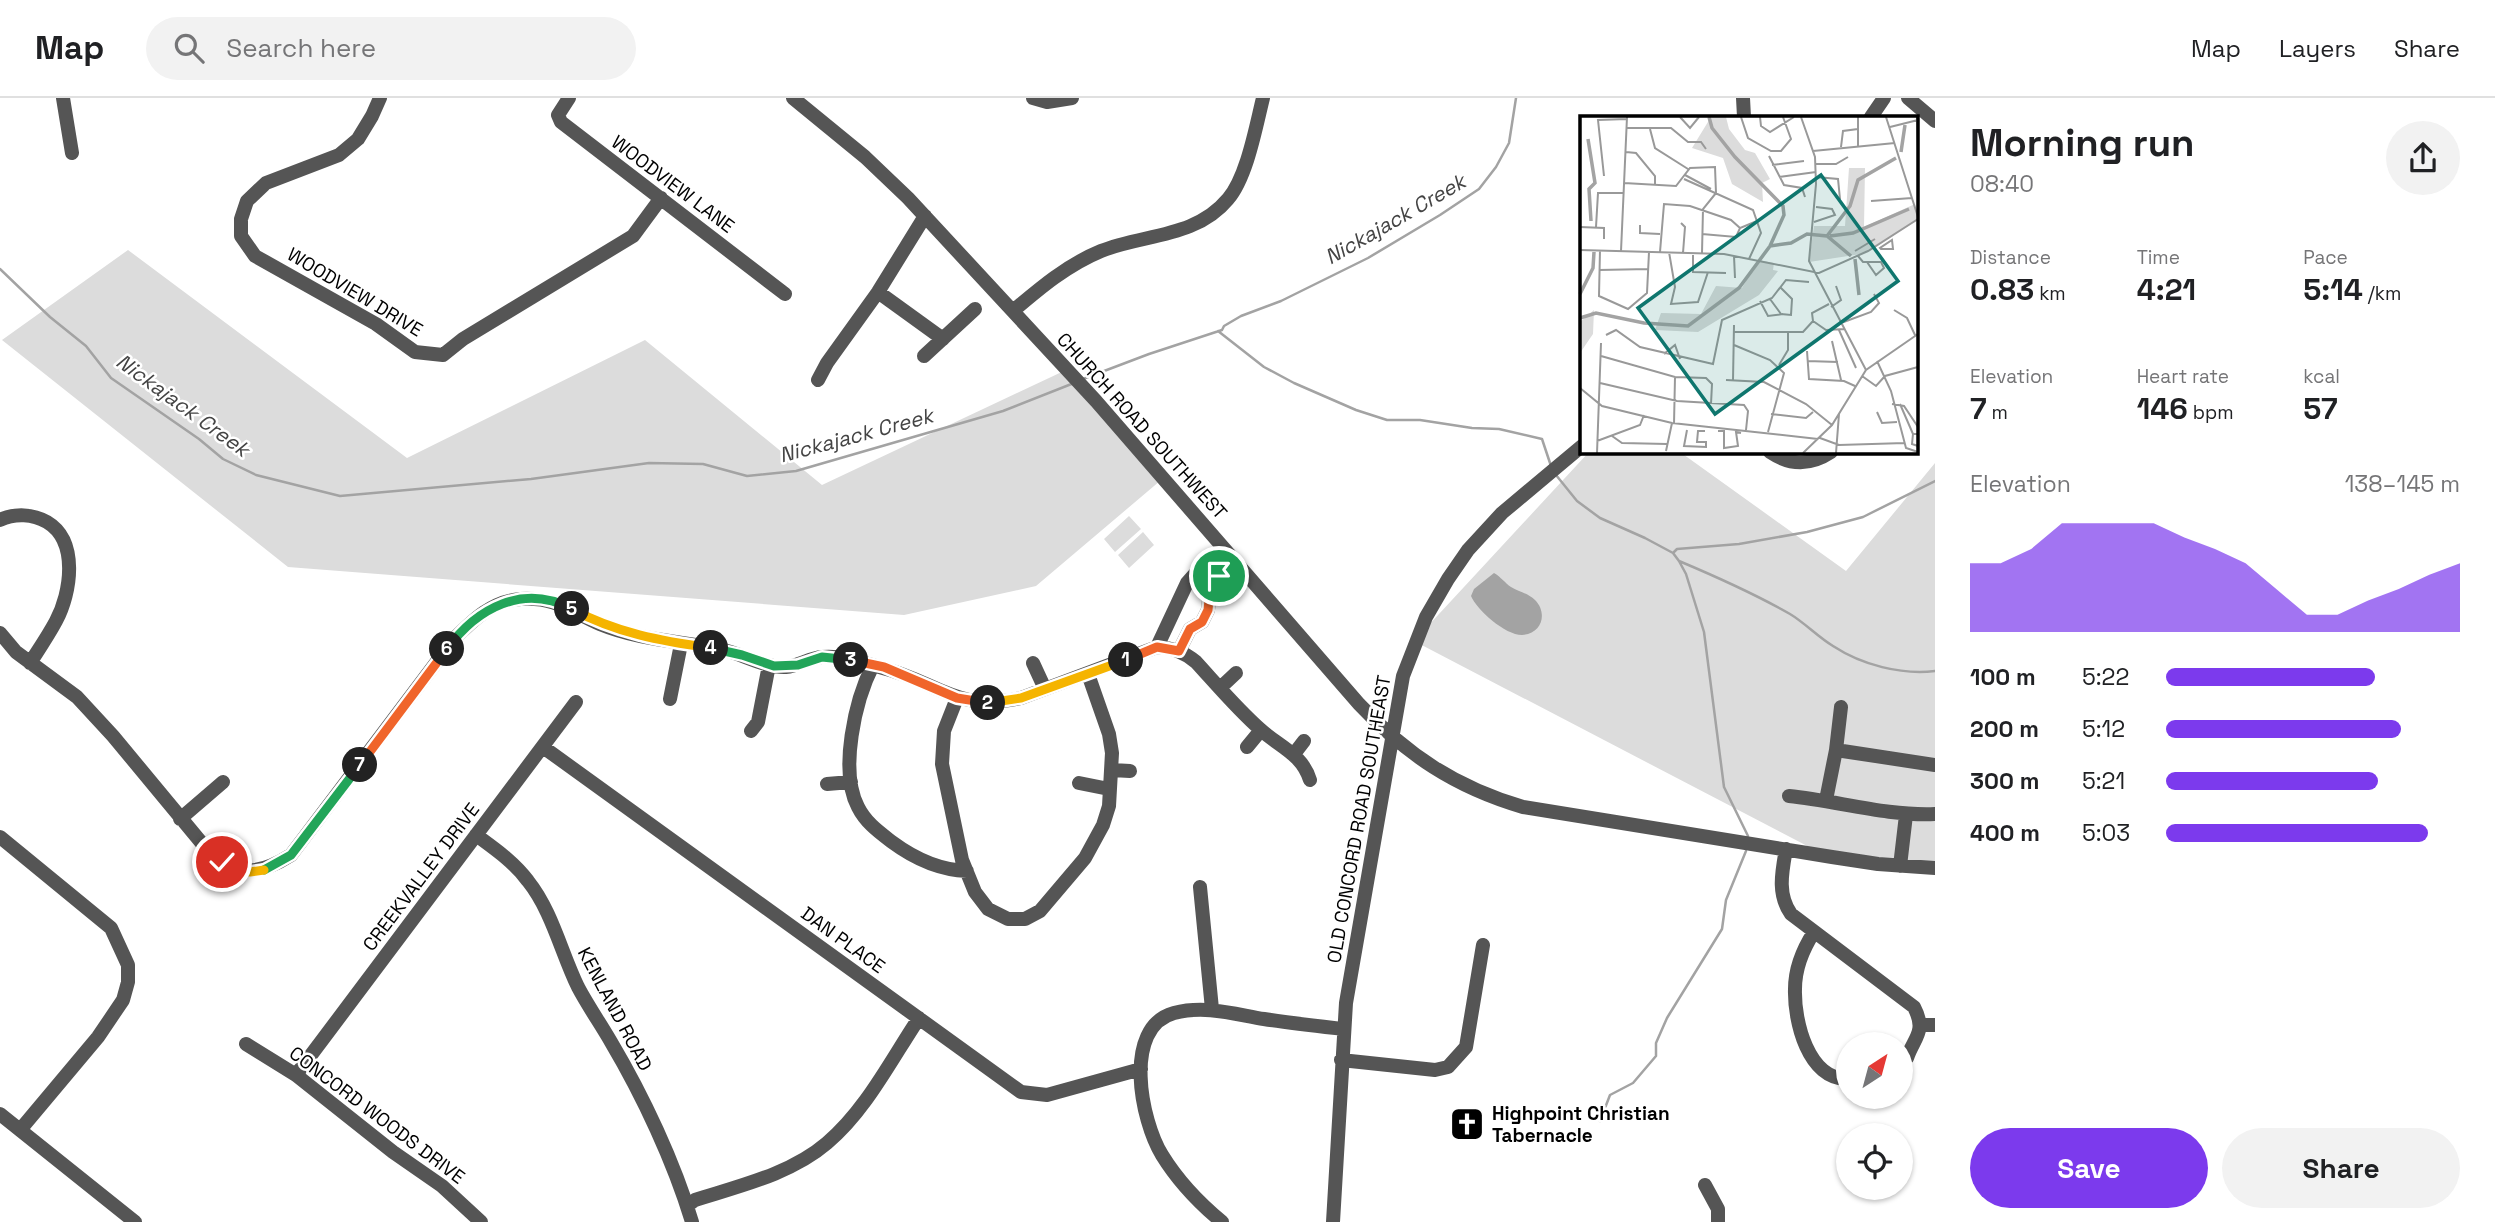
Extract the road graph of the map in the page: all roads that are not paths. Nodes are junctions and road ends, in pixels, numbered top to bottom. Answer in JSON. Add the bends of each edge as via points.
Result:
{"nodes":[{"id":1,"x":63,"y":98,"type":"edge"},
{"id":2,"x":380,"y":98,"type":"edge"},
{"id":3,"x":569,"y":98,"type":"edge"},
{"id":4,"x":793,"y":98,"type":"edge"},
{"id":5,"x":1033,"y":98,"type":"edge"},
{"id":6,"x":1072,"y":98,"type":"edge"},
{"id":7,"x":1262,"y":98,"type":"edge"},
{"id":8,"x":1743,"y":98,"type":"edge"},
{"id":9,"x":1884,"y":98,"type":"edge"},
{"id":10,"x":1908,"y":98,"type":"edge"},
{"id":11,"x":1744,"y":116,"type":"edge"},
{"id":12,"x":1872,"y":116,"type":"edge"},
{"id":13,"x":1935,"y":121,"type":"edge"},
{"id":14,"x":72,"y":153,"type":"dead end"},
{"id":15,"x":661,"y":198,"type":"junction"},
{"id":16,"x":925,"y":216,"type":"junction"},
{"id":17,"x":878,"y":292,"type":"junction"},
{"id":18,"x":785,"y":295,"type":"dead end"},
{"id":19,"x":975,"y":309,"type":"dead end"},
{"id":20,"x":1013,"y":312,"type":"junction"},
{"id":21,"x":943,"y":339,"type":"junction"},
{"id":22,"x":924,"y":356,"type":"dead end"},
{"id":23,"x":818,"y":380,"type":"dead end"},
{"id":24,"x":1577,"y":450,"type":"edge"},
{"id":25,"x":1772,"y":453,"type":"edge"},
{"id":26,"x":1829,"y":453,"type":"edge"},
{"id":27,"x":0,"y":520,"type":"edge"},
{"id":28,"x":1229,"y":554,"type":"junction"},
{"id":29,"x":1172,"y":614,"type":"junction"},
{"id":30,"x":1190,"y":629,"type":"junction"},
{"id":31,"x":0,"y":633,"type":"edge"},
{"id":32,"x":681,"y":644,"type":"junction"},
{"id":33,"x":1157,"y":647,"type":"junction"},
{"id":34,"x":1179,"y":651,"type":"junction"},
{"id":35,"x":30,"y":663,"type":"junction"},
{"id":36,"x":1033,"y":663,"type":"dead end"},
{"id":37,"x":769,"y":665,"type":"junction"},
{"id":38,"x":873,"y":665,"type":"junction"},
{"id":39,"x":1236,"y":673,"type":"dead end"},
{"id":40,"x":1088,"y":674,"type":"junction"},
{"id":41,"x":1220,"y":688,"type":"junction"},
{"id":42,"x":1045,"y":689,"type":"junction"},
{"id":43,"x":957,"y":698,"type":"junction"},
{"id":44,"x":670,"y":699,"type":"dead end"},
{"id":45,"x":576,"y":702,"type":"dead end"},
{"id":46,"x":1841,"y":708,"type":"dead end"},
{"id":47,"x":1261,"y":730,"type":"junction"},
{"id":48,"x":751,"y":731,"type":"dead end"},
{"id":49,"x":1391,"y":737,"type":"junction"},
{"id":50,"x":1304,"y":741,"type":"dead end"},
{"id":51,"x":543,"y":747,"type":"junction"},
{"id":52,"x":1247,"y":747,"type":"dead end"},
{"id":53,"x":1836,"y":750,"type":"junction"},
{"id":54,"x":1294,"y":754,"type":"junction"},
{"id":55,"x":1935,"y":765,"type":"edge"},
{"id":56,"x":1112,"y":770,"type":"junction"},
{"id":57,"x":1130,"y":771,"type":"dead end"},
{"id":58,"x":1310,"y":780,"type":"dead end"},
{"id":59,"x":223,"y":782,"type":"dead end"},
{"id":60,"x":851,"y":782,"type":"junction"},
{"id":61,"x":1079,"y":783,"type":"dead end"},
{"id":62,"x":827,"y":784,"type":"dead end"},
{"id":63,"x":1110,"y":789,"type":"junction"},
{"id":64,"x":1789,"y":796,"type":"dead end"},
{"id":65,"x":1826,"y":800,"type":"junction"},
{"id":66,"x":1935,"y":814,"type":"edge"},
{"id":67,"x":1906,"y":815,"type":"junction"},
{"id":68,"x":180,"y":819,"type":"junction"},
{"id":69,"x":476,"y":835,"type":"junction"},
{"id":70,"x":0,"y":837,"type":"edge"},
{"id":71,"x":1786,"y":849,"type":"junction"},
{"id":72,"x":1900,"y":866,"type":"junction"},
{"id":73,"x":1935,"y":868,"type":"edge"},
{"id":74,"x":967,"y":871,"type":"junction"},
{"id":75,"x":1200,"y":887,"type":"dead end"},
{"id":76,"x":1814,"y":932,"type":"junction"},
{"id":77,"x":1483,"y":945,"type":"dead end"},
{"id":78,"x":1212,"y":1009,"type":"junction"},
{"id":79,"x":919,"y":1018,"type":"junction"},
{"id":80,"x":1928,"y":1025,"type":"edge"},
{"id":81,"x":1343,"y":1029,"type":"junction"},
{"id":82,"x":246,"y":1044,"type":"dead end"},
{"id":83,"x":1913,"y":1044,"type":"edge"},
{"id":84,"x":1341,"y":1060,"type":"junction"},
{"id":85,"x":1141,"y":1069,"type":"junction"},
{"id":86,"x":296,"y":1075,"type":"junction"},
{"id":87,"x":1836,"y":1078,"type":"edge"},
{"id":88,"x":0,"y":1114,"type":"edge"},
{"id":89,"x":20,"y":1130,"type":"junction"},
{"id":90,"x":1705,"y":1185,"type":"dead end"},
{"id":91,"x":687,"y":1206,"type":"junction"},
{"id":92,"x":135,"y":1222,"type":"edge"},
{"id":93,"x":481,"y":1222,"type":"edge"},
{"id":94,"x":692,"y":1222,"type":"edge"},
{"id":95,"x":1222,"y":1222,"type":"edge"},
{"id":96,"x":1333,"y":1222,"type":"edge"},
{"id":97,"x":1718,"y":1222,"type":"edge"}],
"edges":[{"from":1,"to":14,"type":"street"},
{"from":2,"to":15,"type":"street","name":"WOODVIEW DRIVE","via":[[358,139],[339,155],[266,183],[247,201],[241,236],[255,256],[376,324],[415,352],[443,355],[633,236]]},
{"from":3,"to":15,"type":"street","name":"WOODVIEW LANE","via":[[558,115],[561,122]]},
{"from":4,"to":16,"type":"street","name":"CHURCH ROAD SOUTHWEST","via":[[865,156]]},
{"from":5,"to":6,"type":"street","via":[[1047,102]]},
{"from":7,"to":20,"type":"street","via":[[1250,149],[1228,199],[1187,229],[1082,259]]},
{"from":8,"to":11,"type":"street"},
{"from":9,"to":12,"type":"street"},
{"from":10,"to":13,"type":"street"},
{"from":15,"to":18,"type":"street","name":"WOODVIEW LANE"},
{"from":16,"to":17,"type":"street"},
{"from":16,"to":20,"type":"street","name":"CHURCH ROAD SOUTHWEST"},
{"from":17,"to":21,"type":"street"},
{"from":17,"to":23,"type":"street"},
{"from":19,"to":21,"type":"street"},
{"from":20,"to":28,"type":"street","name":"CHURCH ROAD SOUTHWEST"},
{"from":21,"to":22,"type":"street"},
{"from":24,"to":49,"type":"street","name":"OLD CONCORD ROAD SOUTHEAST","via":[[1502,513],[1453,572],[1419,632],[1403,676]]},
{"from":25,"to":26,"type":"street","via":[[1793,463],[1808,463]]},
{"from":27,"to":35,"type":"street","via":[[32,516],[45,521],[64,540],[68,559],[69,574],[57,619]]},
{"from":28,"to":29,"type":"street","via":[[1195,573]]},
{"from":28,"to":30,"type":"street","via":[[1210,590],[1202,622]]},
{"from":28,"to":49,"type":"street","name":"CHURCH ROAD SOUTHWEST"},
{"from":29,"to":30,"type":"street"},
{"from":29,"to":33,"type":"street"},
{"from":30,"to":34,"type":"street"},
{"from":31,"to":35,"type":"street"},
{"from":32,"to":37,"type":"street","via":[[719,649]]},
{"from":32,"to":44,"type":"street"},
{"from":32,"to":68,"type":"street","via":[[600,624],[561,603],[518,599],[480,613],[454,639],[291,855],[264,870],[236,869],[205,847]]},
{"from":33,"to":34,"type":"street"},
{"from":33,"to":40,"type":"street"},
{"from":34,"to":41,"type":"street"},
{"from":35,"to":68,"type":"street","via":[[77,697]]},
{"from":36,"to":42,"type":"street"},
{"from":37,"to":38,"type":"street","via":[[786,667],[835,657]]},
{"from":37,"to":48,"type":"street","via":[[758,722]]},
{"from":38,"to":43,"type":"street"},
{"from":38,"to":60,"type":"street","via":[[856,705]]},
{"from":39,"to":41,"type":"street"},
{"from":40,"to":42,"type":"street"},
{"from":40,"to":56,"type":"street","via":[[1109,734]]},
{"from":41,"to":47,"type":"street"},
{"from":42,"to":43,"type":"street","via":[[1005,702]]},
{"from":43,"to":74,"type":"street","via":[[944,731],[942,764]]},
{"from":45,"to":51,"type":"street","name":"CREEKVALLEY DRIVE"},
{"from":46,"to":53,"type":"street"},
{"from":47,"to":52,"type":"street"},
{"from":47,"to":54,"type":"street"},
{"from":49,"to":71,"type":"street","name":"CHURCH ROAD SOUTHWEST","via":[[1459,783],[1507,802]]},
{"from":49,"to":81,"type":"street","name":"OLD CONCORD ROAD SOUTHEAST"},
{"from":50,"to":54,"type":"street"},
{"from":51,"to":69,"type":"street","name":"CREEKVALLEY DRIVE"},
{"from":51,"to":79,"type":"street","name":"DAN PLACE"},
{"from":53,"to":55,"type":"street"},
{"from":53,"to":65,"type":"street"},
{"from":54,"to":58,"type":"street"},
{"from":56,"to":57,"type":"street"},
{"from":56,"to":63,"type":"street"},
{"from":59,"to":68,"type":"street"},
{"from":60,"to":62,"type":"street"},
{"from":60,"to":74,"type":"street","via":[[857,806],[871,825],[921,860]]},
{"from":61,"to":63,"type":"street"},
{"from":63,"to":74,"type":"street","via":[[1109,806],[1095,842],[1033,916],[1017,920],[988,909]]},
{"from":64,"to":65,"type":"street"},
{"from":65,"to":67,"type":"street"},
{"from":66,"to":67,"type":"street"},
{"from":67,"to":72,"type":"street"},
{"from":69,"to":86,"type":"street","name":"CREEKVALLEY DRIVE"},
{"from":69,"to":91,"type":"street","name":"KENLAND ROAD","via":[[514,864],[530,883],[579,989],[652,1121]]},
{"from":70,"to":89,"type":"street","via":[[111,928],[128,965],[123,1000]]},
{"from":71,"to":72,"type":"street","name":"CHURCH ROAD SOUTHWEST"},
{"from":71,"to":76,"type":"street","via":[[1782,895],[1791,914]]},
{"from":72,"to":73,"type":"street","name":"CHURCH ROAD SOUTHWEST"},
{"from":75,"to":78,"type":"street"},
{"from":76,"to":80,"type":"street","via":[[1908,1001]]},
{"from":76,"to":87,"type":"street","via":[[1803,950],[1796,1001],[1812,1058],[1822,1071]]},
{"from":77,"to":84,"type":"street","via":[[1466,1047],[1448,1067],[1435,1070]]},
{"from":78,"to":81,"type":"street"},
{"from":78,"to":85,"type":"street","via":[[1172,1014],[1153,1026]]},
{"from":79,"to":85,"type":"street","name":"DAN PLACE","via":[[1021,1092],[1046,1095]]},
{"from":79,"to":91,"type":"street","via":[[853,1118],[826,1144],[762,1178]]},
{"from":80,"to":83,"type":"street"},
{"from":81,"to":84,"type":"street","name":"OLD CONCORD ROAD SOUTHEAST"},
{"from":82,"to":86,"type":"street","name":"CONCORD WOODS DRIVE"},
{"from":84,"to":96,"type":"street","name":"OLD CONCORD ROAD SOUTHEAST"},
{"from":85,"to":95,"type":"street","via":[[1142,1100],[1160,1152],[1192,1196]]},
{"from":86,"to":93,"type":"street","name":"CONCORD WOODS DRIVE","via":[[442,1186]]},
{"from":88,"to":89,"type":"street"},
{"from":89,"to":92,"type":"street"},
{"from":90,"to":97,"type":"street","via":[[1718,1209]]},
{"from":91,"to":94,"type":"street","name":"KENLAND ROAD"}]}
